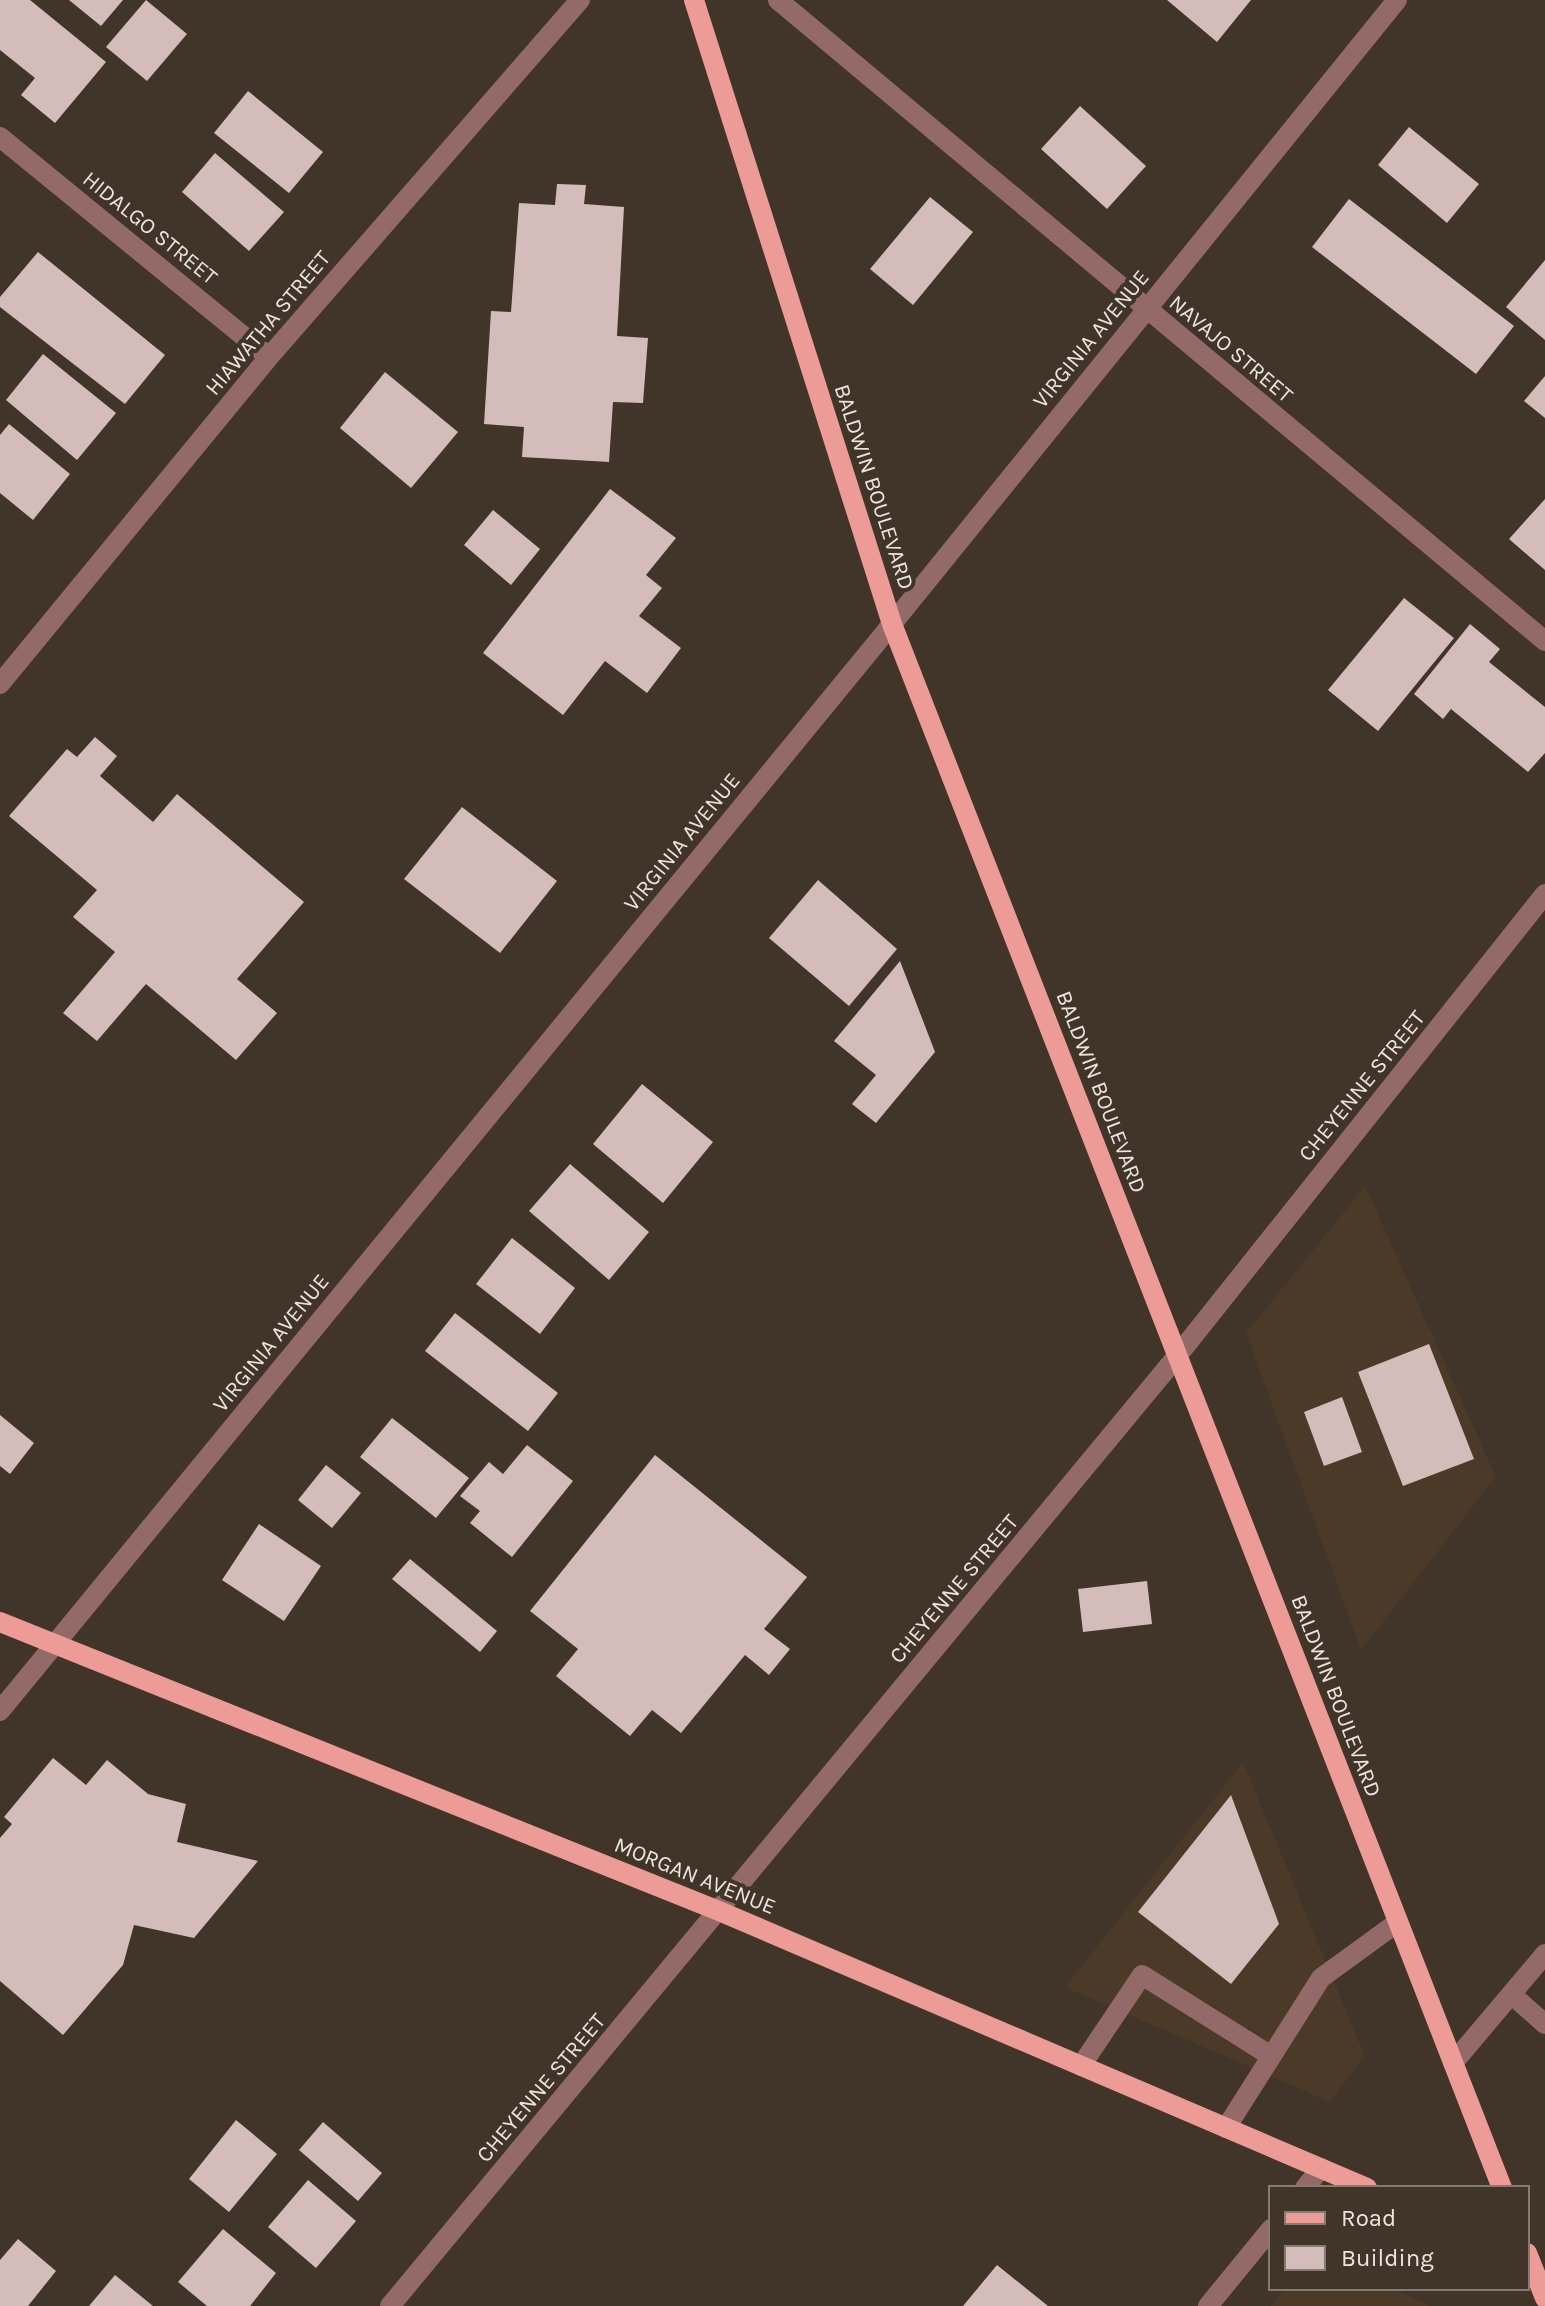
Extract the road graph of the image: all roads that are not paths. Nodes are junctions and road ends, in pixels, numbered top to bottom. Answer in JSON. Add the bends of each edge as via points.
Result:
{"nodes":[{"id":1,"x":580,"y":0,"type":"edge"},
{"id":2,"x":694,"y":0,"type":"edge"},
{"id":3,"x":778,"y":0,"type":"edge"},
{"id":4,"x":1397,"y":0,"type":"edge"},
{"id":5,"x":0,"y":137,"type":"edge"},
{"id":6,"x":1146,"y":309,"type":"junction"},
{"id":7,"x":269,"y":357,"type":"junction"},
{"id":8,"x":892,"y":624,"type":"junction"},
{"id":9,"x":1545,"y":641,"type":"edge"},
{"id":10,"x":0,"y":684,"type":"edge"},
{"id":11,"x":1545,"y":894,"type":"edge"},
{"id":12,"x":1178,"y":1355,"type":"junction"},
{"id":13,"x":0,"y":1622,"type":"edge"},
{"id":14,"x":56,"y":1644,"type":"junction"},
{"id":15,"x":0,"y":1711,"type":"edge"},
{"id":16,"x":719,"y":1911,"type":"junction"},
{"id":17,"x":1398,"y":1922,"type":"junction"},
{"id":18,"x":1545,"y":1954,"type":"edge"},
{"id":19,"x":1511,"y":1994,"type":"junction"},
{"id":20,"x":1545,"y":2024,"type":"edge"},
{"id":21,"x":1271,"y":2056,"type":"junction"},
{"id":22,"x":1453,"y":2063,"type":"junction"},
{"id":23,"x":1081,"y":2066,"type":"junction"},
{"id":24,"x":1226,"y":2128,"type":"junction"},
{"id":25,"x":1321,"y":2168,"type":"junction"},
{"id":26,"x":1307,"y":2186,"type":"edge"},
{"id":27,"x":1362,"y":2186,"type":"edge"},
{"id":28,"x":1501,"y":2186,"type":"edge"},
{"id":29,"x":1269,"y":2231,"type":"edge"},
{"id":30,"x":1532,"y":2258,"type":"edge"},
{"id":31,"x":1545,"y":2298,"type":"edge"},
{"id":32,"x":390,"y":2306,"type":"edge"},
{"id":33,"x":1208,"y":2306,"type":"edge"}],
"edges":[{"from":1,"to":7,"type":"street","name":"HIAWATHA STREET"},
{"from":2,"to":8,"type":"main road","name":"BALDWIN BOULEVARD"},
{"from":3,"to":6,"type":"street","name":"NAVAJO STREET"},
{"from":4,"to":6,"type":"street","name":"VIRGINIA AVENUE"},
{"from":5,"to":7,"type":"street","name":"HIDALGO STREET"},
{"from":6,"to":8,"type":"street","name":"VIRGINIA AVENUE"},
{"from":6,"to":9,"type":"street","name":"NAVAJO STREET"},
{"from":7,"to":10,"type":"street","name":"HIAWATHA STREET"},
{"from":8,"to":12,"type":"main road","name":"BALDWIN BOULEVARD"},
{"from":8,"to":14,"type":"street","name":"VIRGINIA AVENUE"},
{"from":11,"to":12,"type":"street","name":"CHEYENNE STREET"},
{"from":12,"to":16,"type":"street","name":"CHEYENNE STREET"},
{"from":12,"to":17,"type":"main road","name":"BALDWIN BOULEVARD"},
{"from":13,"to":14,"type":"main road","name":"MORGAN AVENUE"},
{"from":14,"to":15,"type":"street","name":"VIRGINIA AVENUE"},
{"from":14,"to":16,"type":"main road","name":"MORGAN AVENUE"},
{"from":16,"to":23,"type":"main road","name":"MORGAN AVENUE"},
{"from":16,"to":32,"type":"street","name":"CHEYENNE STREET"},
{"from":17,"to":21,"type":"street","via":[[1321,1978]]},
{"from":17,"to":22,"type":"main road","name":"BALDWIN BOULEVARD"},
{"from":18,"to":19,"type":"street"},
{"from":19,"to":20,"type":"street"},
{"from":19,"to":22,"type":"street"},
{"from":21,"to":23,"type":"street","via":[[1142,1975]]},
{"from":21,"to":24,"type":"street"},
{"from":22,"to":28,"type":"main road","name":"BALDWIN BOULEVARD"},
{"from":23,"to":24,"type":"main road","name":"MORGAN AVENUE"},
{"from":24,"to":25,"type":"main road","name":"MORGAN AVENUE"},
{"from":25,"to":26,"type":"street"},
{"from":25,"to":27,"type":"main road","name":"MORGAN AVENUE"},
{"from":29,"to":33,"type":"street"},
{"from":30,"to":31,"type":"main road"}]}
